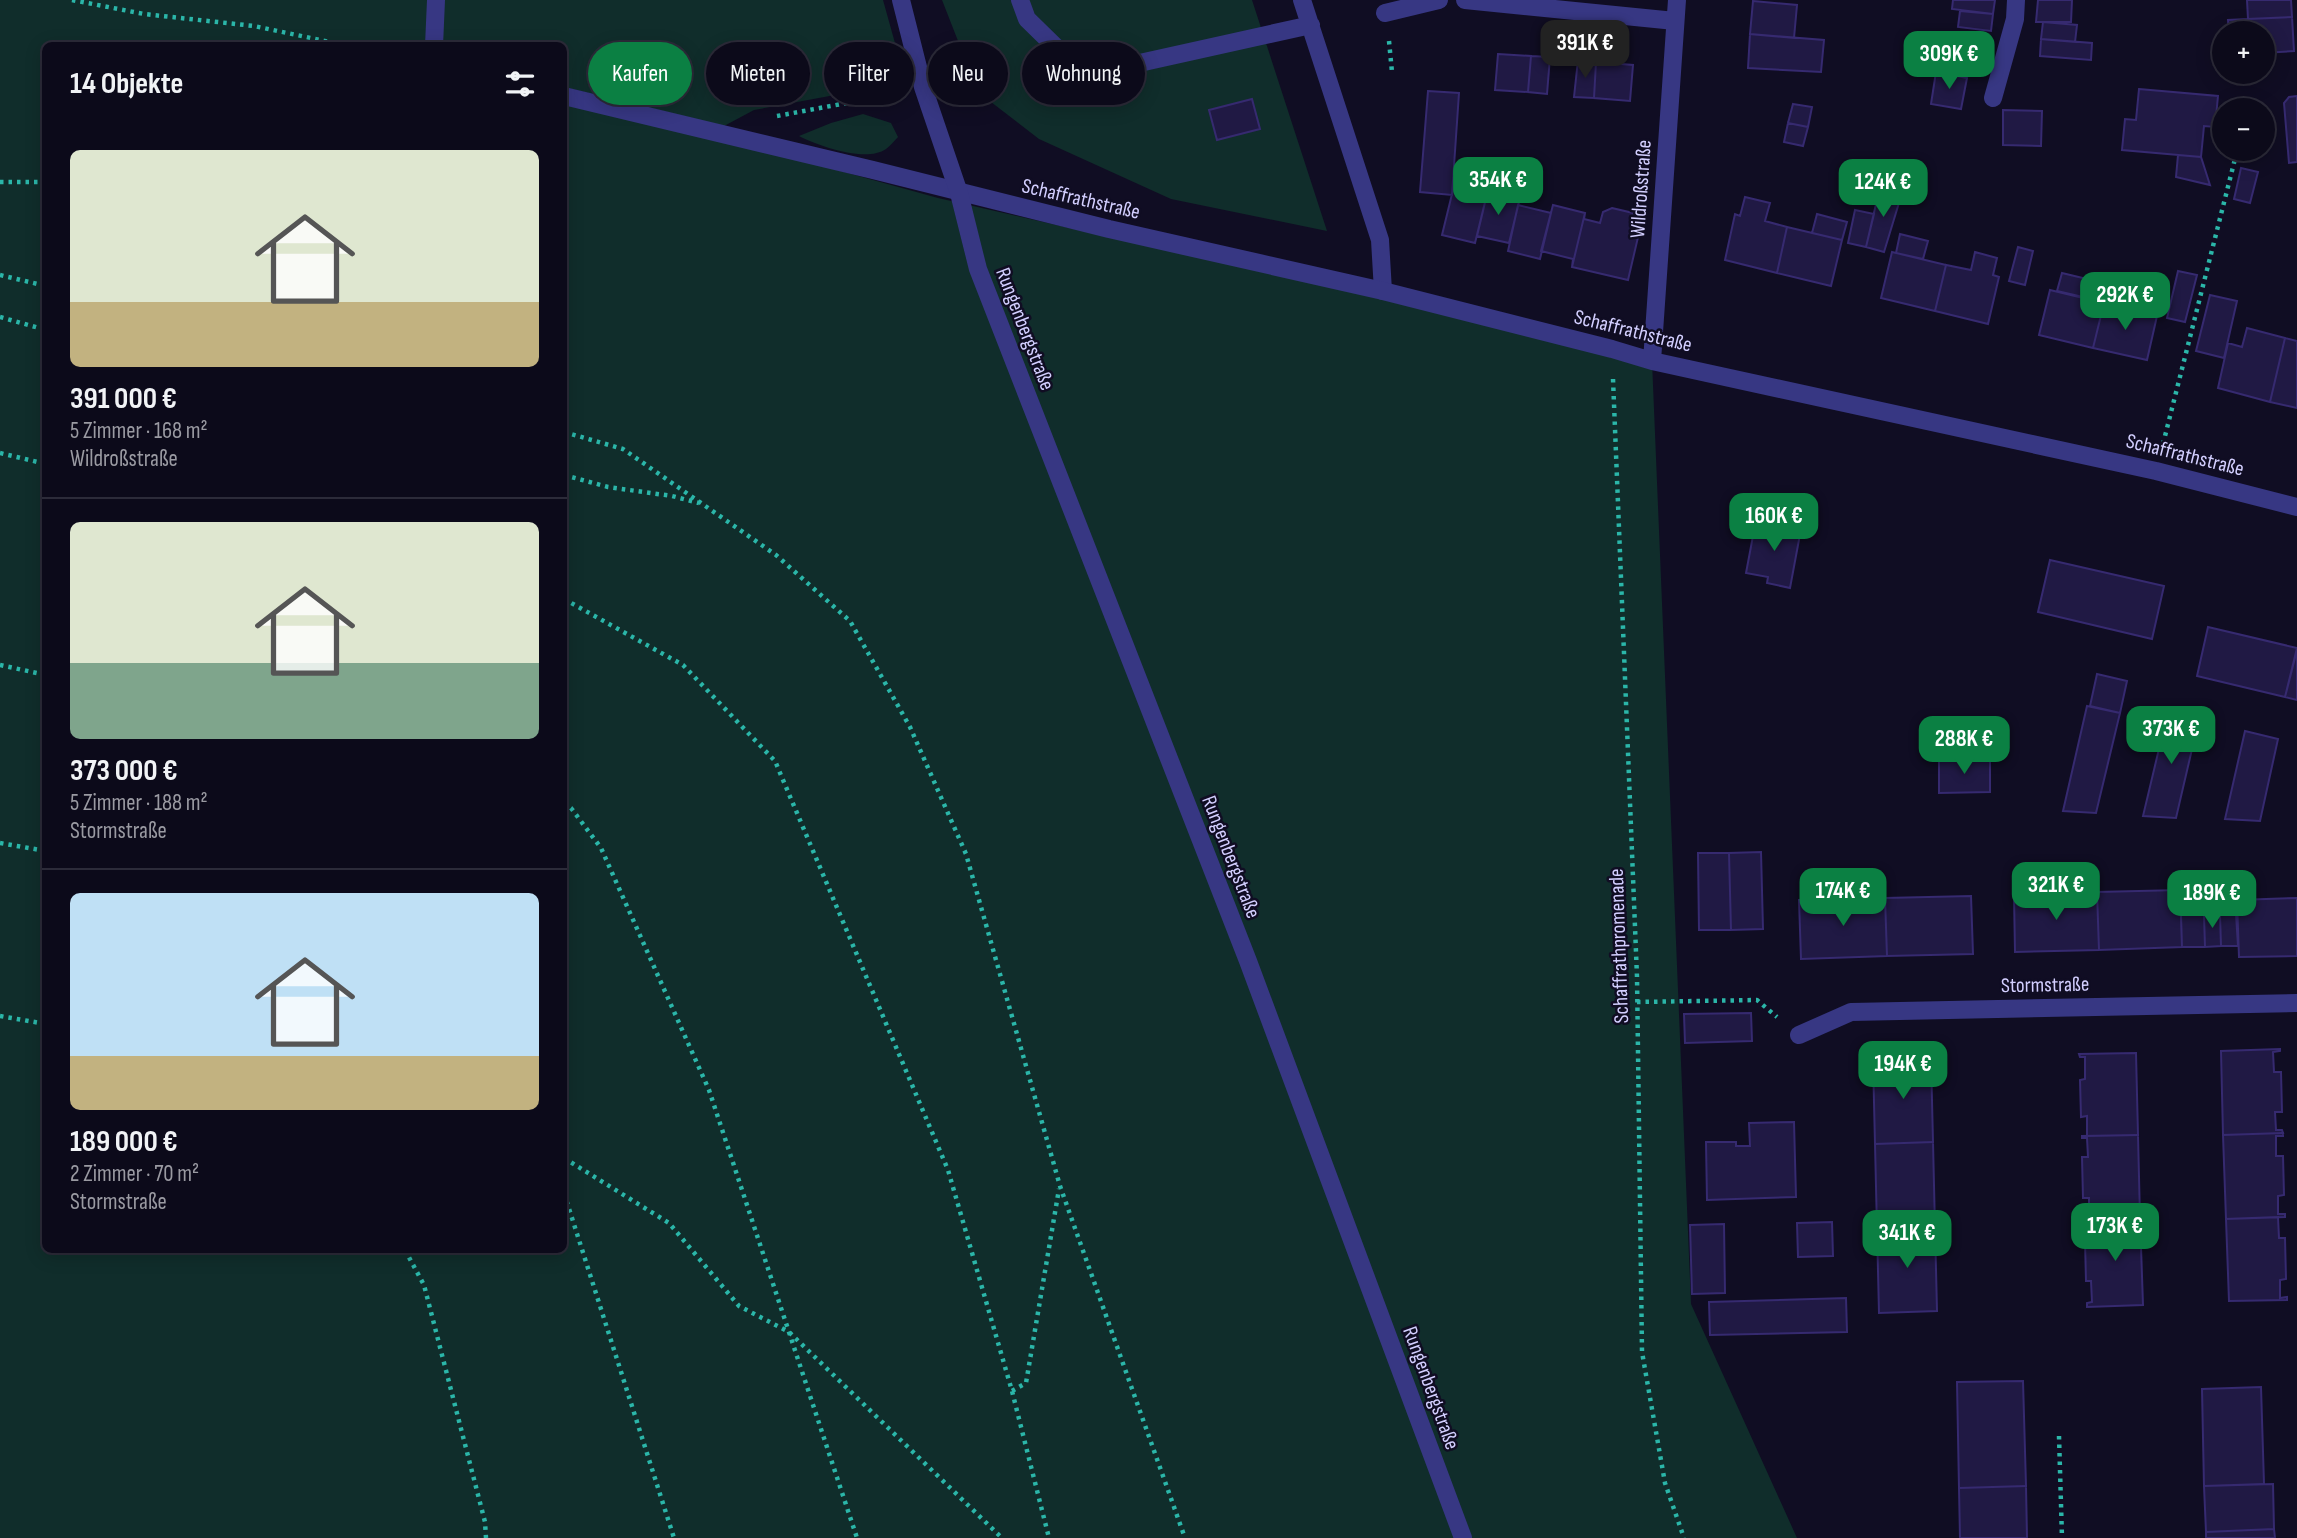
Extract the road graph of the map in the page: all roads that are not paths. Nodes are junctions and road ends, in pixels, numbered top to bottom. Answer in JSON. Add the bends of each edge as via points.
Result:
{"nodes":[{"id":1,"x":436,"y":0,"type":"edge"},
{"id":2,"x":901,"y":0,"type":"edge"},
{"id":3,"x":1020,"y":0,"type":"edge"},
{"id":4,"x":1302,"y":0,"type":"edge"},
{"id":5,"x":1439,"y":0,"type":"edge"},
{"id":6,"x":1465,"y":0,"type":"edge"},
{"id":7,"x":1677,"y":0,"type":"edge"},
{"id":8,"x":2015,"y":0,"type":"edge"},
{"id":9,"x":1385,"y":13,"type":"dead end"},
{"id":10,"x":1675,"y":21,"type":"junction"},
{"id":11,"x":1311,"y":25,"type":"junction"},
{"id":12,"x":434,"y":42,"type":"edge"},
{"id":13,"x":567,"y":97,"type":"edge"},
{"id":14,"x":1993,"y":98,"type":"dead end"},
{"id":15,"x":958,"y":193,"type":"junction"},
{"id":16,"x":1383,"y":291,"type":"junction"},
{"id":17,"x":1652,"y":361,"type":"junction"},
{"id":18,"x":2297,"y":507,"type":"edge"},
{"id":19,"x":2297,"y":1003,"type":"edge"},
{"id":20,"x":1799,"y":1035,"type":"road end"},
{"id":21,"x":1462,"y":1538,"type":"edge"}],
"edges":[{"from":1,"to":12,"type":"street"},
{"from":2,"to":15,"type":"street","name":"Rungenbergstraße","via":[[923,87]]},
{"from":3,"to":11,"type":"street","via":[[1027,19],[1072,63],[1108,70]]},
{"from":4,"to":11,"type":"street"},
{"from":5,"to":9,"type":"street"},
{"from":6,"to":10,"type":"street"},
{"from":7,"to":10,"type":"street","name":"Wildroßstraße"},
{"from":8,"to":14,"type":"street","via":[[2015,19]]},
{"from":10,"to":17,"type":"street","name":"Wildroßstraße"},
{"from":11,"to":16,"type":"street","via":[[1380,240]]},
{"from":13,"to":15,"type":"street"},
{"from":15,"to":16,"type":"street","name":"Schaffrathstraße"},
{"from":15,"to":21,"type":"street","name":"Rungenbergstraße","via":[[978,270],[1248,961]]},
{"from":16,"to":17,"type":"street","name":"Schaffrathstraße"},
{"from":17,"to":18,"type":"street","name":"Schaffrathstraße","via":[[2156,471]]},
{"from":19,"to":20,"type":"street","name":"Stormstraße","via":[[1851,1012]]}]}
